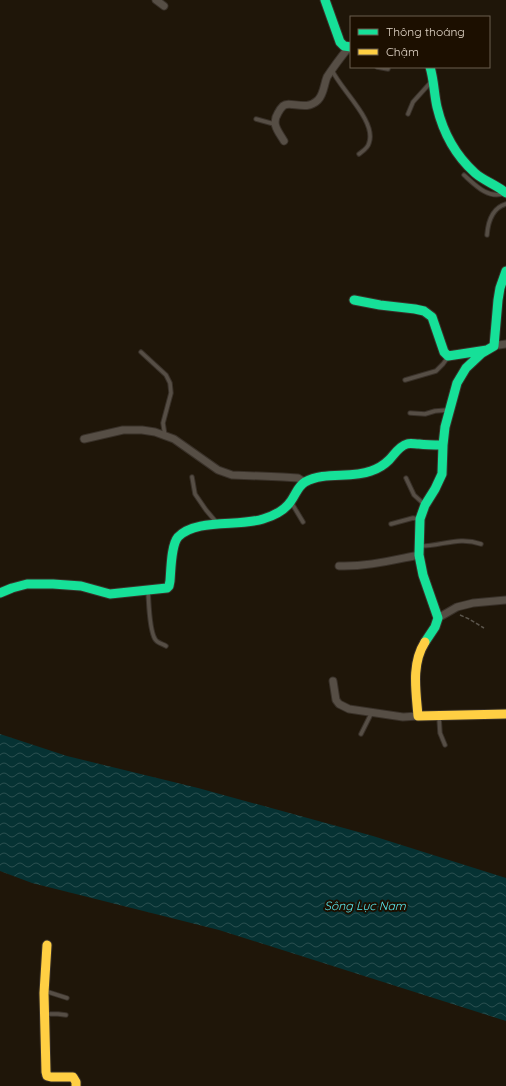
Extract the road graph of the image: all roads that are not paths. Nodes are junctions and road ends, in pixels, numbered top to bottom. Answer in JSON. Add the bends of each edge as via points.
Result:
{"nodes":[{"id":1,"x":156,"y":0,"type":"edge"},
{"id":2,"x":325,"y":0,"type":"edge"},
{"id":3,"x":164,"y":6,"type":"dead end"},
{"id":4,"x":349,"y":50,"type":"edge"},
{"id":5,"x":382,"y":68,"type":"edge"},
{"id":6,"x":430,"y":68,"type":"edge"},
{"id":7,"x":388,"y":69,"type":"dead end"},
{"id":8,"x":332,"y":70,"type":"junction"},
{"id":9,"x":433,"y":80,"type":"junction"},
{"id":10,"x":408,"y":114,"type":"dead end"},
{"id":11,"x":256,"y":119,"type":"dead end"},
{"id":12,"x":274,"y":124,"type":"junction"},
{"id":13,"x":284,"y":141,"type":"dead end"},
{"id":14,"x":359,"y":154,"type":"dead end"},
{"id":15,"x":464,"y":175,"type":"dead end"},
{"id":16,"x":506,"y":193,"type":"edge"},
{"id":17,"x":506,"y":204,"type":"edge"},
{"id":18,"x":487,"y":235,"type":"dead end"},
{"id":19,"x":506,"y":271,"type":"edge"},
{"id":20,"x":354,"y":300,"type":"dead end"},
{"id":21,"x":495,"y":343,"type":"junction"},
{"id":22,"x":506,"y":344,"type":"edge"},
{"id":23,"x":487,"y":350,"type":"junction"},
{"id":24,"x":141,"y":352,"type":"dead end"},
{"id":25,"x":448,"y":356,"type":"junction"},
{"id":26,"x":405,"y":380,"type":"dead end"},
{"id":27,"x":449,"y":410,"type":"junction"},
{"id":28,"x":410,"y":413,"type":"dead end"},
{"id":29,"x":164,"y":436,"type":"junction"},
{"id":30,"x":84,"y":439,"type":"dead end"},
{"id":31,"x":443,"y":445,"type":"junction"},
{"id":32,"x":192,"y":477,"type":"dead end"},
{"id":33,"x":406,"y":478,"type":"dead end"},
{"id":34,"x":304,"y":482,"type":"junction"},
{"id":35,"x":290,"y":501,"type":"junction"},
{"id":36,"x":426,"y":505,"type":"junction"},
{"id":37,"x":420,"y":519,"type":"junction"},
{"id":38,"x":303,"y":522,"type":"dead end"},
{"id":39,"x":218,"y":524,"type":"junction"},
{"id":40,"x":391,"y":524,"type":"dead end"},
{"id":41,"x":481,"y":544,"type":"dead end"},
{"id":42,"x":419,"y":551,"type":"junction"},
{"id":43,"x":339,"y":566,"type":"dead end"},
{"id":44,"x":148,"y":590,"type":"junction"},
{"id":45,"x":0,"y":593,"type":"edge"},
{"id":46,"x":506,"y":600,"type":"edge"},
{"id":47,"x":438,"y":618,"type":"junction"},
{"id":48,"x":166,"y":646,"type":"dead end"},
{"id":49,"x":333,"y":681,"type":"dead end"},
{"id":50,"x":372,"y":712,"type":"junction"},
{"id":51,"x":506,"y":714,"type":"edge"},
{"id":52,"x":418,"y":716,"type":"junction"},
{"id":53,"x":439,"y":716,"type":"junction"},
{"id":54,"x":362,"y":734,"type":"dead end"},
{"id":55,"x":445,"y":745,"type":"dead end"},
{"id":56,"x":46,"y":945,"type":"dead end"},
{"id":57,"x":42,"y":990,"type":"junction"},
{"id":58,"x":67,"y":998,"type":"dead end"},
{"id":59,"x":44,"y":1014,"type":"junction"},
{"id":60,"x":66,"y":1016,"type":"dead end"},
{"id":61,"x":76,"y":1086,"type":"edge"}],
"edges":[{"from":1,"to":3,"type":"street"},
{"from":2,"to":4,"type":"street","via":[[340,42]]},
{"from":4,"to":8,"type":"street"},
{"from":5,"to":7,"type":"lane"},
{"from":6,"to":9,"type":"street"},
{"from":8,"to":12,"type":"street","via":[[317,101],[305,106],[284,105],[275,117]]},
{"from":8,"to":14,"type":"lane","via":[[369,125],[369,143]]},
{"from":9,"to":10,"type":"lane","via":[[413,102]]},
{"from":9,"to":16,"type":"street","via":[[445,132],[457,154],[479,176]]},
{"from":11,"to":12,"type":"lane"},
{"from":12,"to":13,"type":"street"},
{"from":15,"to":16,"type":"lane","via":[[476,187],[490,195],[499,196]]},
{"from":17,"to":18,"type":"lane","via":[[494,211],[487,225]]},
{"from":19,"to":21,"type":"street","via":[[498,300]]},
{"from":20,"to":25,"type":"street","via":[[424,311],[432,318],[444,352]]},
{"from":21,"to":22,"type":"street"},
{"from":21,"to":23,"type":"street"},
{"from":23,"to":25,"type":"street"},
{"from":23,"to":27,"type":"street","via":[[466,368],[457,383]]},
{"from":24,"to":29,"type":"lane","via":[[166,375],[170,383],[171,394],[163,423]]},
{"from":25,"to":26,"type":"lane","via":[[436,371]]},
{"from":27,"to":28,"type":"lane","via":[[425,414]]},
{"from":27,"to":31,"type":"street"},
{"from":29,"to":30,"type":"street","via":[[142,430],[123,430]]},
{"from":29,"to":34,"type":"street","via":[[174,439],[224,473],[284,476],[298,478]]},
{"from":31,"to":34,"type":"street","via":[[407,444],[372,471],[363,474],[326,476]]},
{"from":31,"to":36,"type":"street","via":[[442,474]]},
{"from":32,"to":39,"type":"lane","via":[[195,494]]},
{"from":33,"to":36,"type":"lane","via":[[414,495]]},
{"from":34,"to":35,"type":"street"},
{"from":35,"to":38,"type":"lane"},
{"from":35,"to":39,"type":"street","via":[[278,512],[262,519]]},
{"from":36,"to":37,"type":"street"},
{"from":37,"to":40,"type":"lane","via":[[413,518]]},
{"from":37,"to":42,"type":"street"},
{"from":39,"to":44,"type":"street","via":[[197,527],[178,537],[174,544],[169,586],[162,590]]},
{"from":41,"to":42,"type":"lane","via":[[463,540]]},
{"from":42,"to":43,"type":"street","via":[[375,564]]},
{"from":42,"to":47,"type":"street","via":[[423,575]]},
{"from":44,"to":45,"type":"street","via":[[110,594],[80,586],[26,584]]},
{"from":44,"to":48,"type":"lane","via":[[151,627],[155,639]]},
{"from":46,"to":47,"type":"street","via":[[473,603],[453,609]]},
{"from":47,"to":52,"type":"street","via":[[432,633],[422,646],[418,659]]},
{"from":49,"to":50,"type":"street","via":[[339,704],[350,709]]},
{"from":50,"to":52,"type":"street"},
{"from":50,"to":54,"type":"lane"},
{"from":51,"to":53,"type":"street"},
{"from":52,"to":53,"type":"street"},
{"from":53,"to":55,"type":"lane","via":[[440,733]]},
{"from":56,"to":57,"type":"street"},
{"from":57,"to":58,"type":"lane"},
{"from":57,"to":59,"type":"street"},
{"from":59,"to":60,"type":"lane"},
{"from":59,"to":61,"type":"street","via":[[47,1076],[73,1077]]}]}
